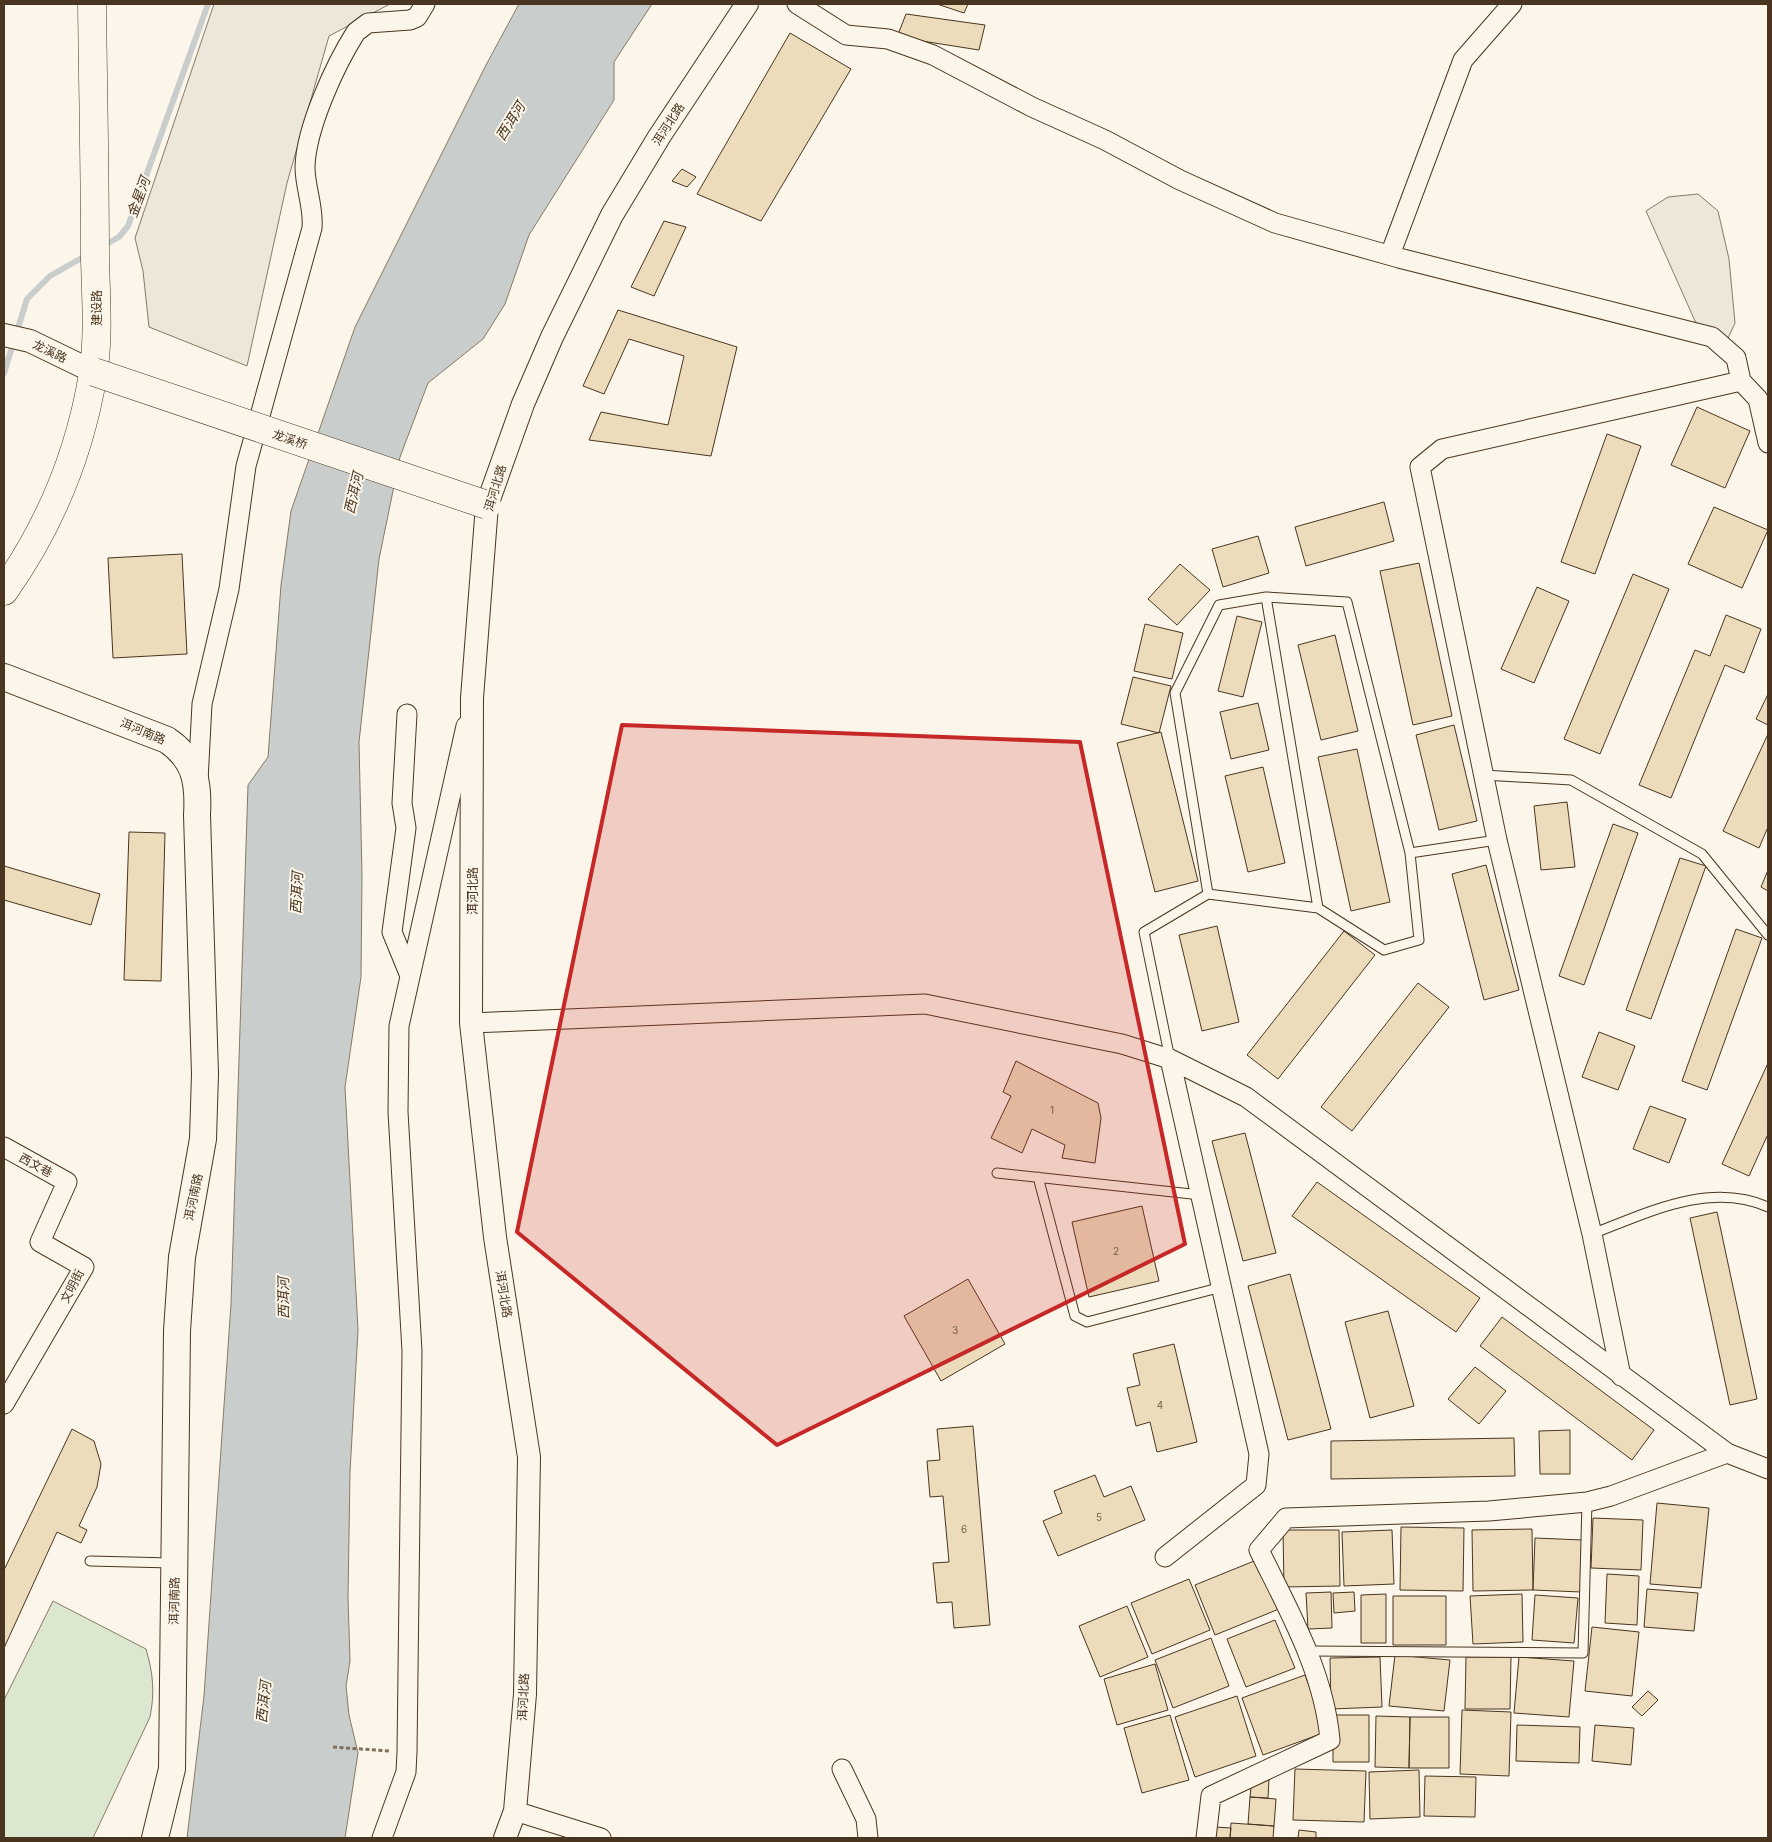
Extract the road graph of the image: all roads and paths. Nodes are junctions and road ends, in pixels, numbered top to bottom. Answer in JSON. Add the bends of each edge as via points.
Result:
{"nodes":[{"id":1,"x":75,"y":4,"type":"edge"},
{"id":2,"x":92,"y":4,"type":"edge"},
{"id":3,"x":425,"y":4,"type":"edge"},
{"id":4,"x":747,"y":4,"type":"edge"},
{"id":5,"x":796,"y":4,"type":"edge"},
{"id":6,"x":1512,"y":4,"type":"edge"},
{"id":7,"x":86,"y":221,"type":"junction"},
{"id":8,"x":1390,"y":255,"type":"junction"},
{"id":9,"x":4,"y":335,"type":"edge"},
{"id":10,"x":86,"y":368,"type":"junction"},
{"id":11,"x":1742,"y":381,"type":"junction"},
{"id":12,"x":1768,"y":443,"type":"edge"},
{"id":13,"x":487,"y":505,"type":"junction"},
{"id":14,"x":4,"y":562,"type":"edge"},
{"id":15,"x":4,"y":592,"type":"edge"},
{"id":16,"x":1266,"y":598,"type":"junction"},
{"id":17,"x":4,"y":676,"type":"edge"},
{"id":18,"x":472,"y":698,"type":"junction"},
{"id":19,"x":407,"y":714,"type":"dead end"},
{"id":20,"x":1484,"y":775,"type":"junction"},
{"id":21,"x":198,"y":787,"type":"junction"},
{"id":22,"x":1497,"y":840,"type":"junction"},
{"id":23,"x":1410,"y":853,"type":"junction"},
{"id":24,"x":1208,"y":894,"type":"junction"},
{"id":25,"x":1318,"y":908,"type":"junction"},
{"id":26,"x":1768,"y":934,"type":"edge"},
{"id":27,"x":410,"y":976,"type":"junction"},
{"id":28,"x":471,"y":1022,"type":"junction"},
{"id":29,"x":1170,"y":1059,"type":"junction"},
{"id":30,"x":4,"y":1147,"type":"edge"},
{"id":31,"x":997,"y":1173,"type":"dead end"},
{"id":32,"x":1038,"y":1177,"type":"junction"},
{"id":33,"x":68,"y":1182,"type":"joint"},
{"id":34,"x":1202,"y":1195,"type":"junction"},
{"id":35,"x":1768,"y":1207,"type":"edge"},
{"id":36,"x":1592,"y":1234,"type":"junction"},
{"id":37,"x":1222,"y":1287,"type":"junction"},
{"id":38,"x":1621,"y":1376,"type":"junction"},
{"id":39,"x":4,"y":1404,"type":"edge"},
{"id":40,"x":1727,"y":1454,"type":"junction"},
{"id":41,"x":1768,"y":1469,"type":"edge"},
{"id":42,"x":1587,"y":1502,"type":"junction"},
{"id":43,"x":1165,"y":1557,"type":"dead end"},
{"id":44,"x":90,"y":1561,"type":"dead end"},
{"id":45,"x":175,"y":1563,"type":"junction"},
{"id":46,"x":1308,"y":1651,"type":"junction"},
{"id":47,"x":333,"y":1746,"type":"dead end"},
{"id":48,"x":407,"y":1752,"type":"junction"},
{"id":49,"x":842,"y":1769,"type":"dead end"},
{"id":50,"x":515,"y":1811,"type":"junction"},
{"id":51,"x":155,"y":1838,"type":"edge"},
{"id":52,"x":382,"y":1838,"type":"edge"},
{"id":53,"x":505,"y":1838,"type":"edge"},
{"id":54,"x":601,"y":1838,"type":"edge"},
{"id":55,"x":868,"y":1838,"type":"edge"},
{"id":56,"x":1206,"y":1838,"type":"edge"}],
"edges":[{"from":1,"to":7,"type":"main road","name":"建设路"},
{"from":2,"to":7,"type":"main road","name":"建设路"},
{"from":3,"to":21,"type":"street","via":[[417,17],[410,20],[368,24],[356,32],[316,117],[305,169],[313,214],[312,228],[246,466],[229,589],[202,704]]},
{"from":4,"to":13,"type":"street","name":"洱河北路","via":[[612,215],[523,404]]},
{"from":5,"to":8,"type":"street","via":[[846,34],[888,39],[933,55],[1180,180],[1275,223]]},
{"from":6,"to":8,"type":"street","via":[[1463,60]]},
{"from":7,"to":10,"type":"main road","name":"建设路","via":[[86,261],[96,346]]},
{"from":8,"to":11,"type":"street","via":[[1712,337],[1736,358]]},
{"from":9,"to":10,"type":"street","name":"龙溪路","via":[[30,341]]},
{"from":10,"to":13,"type":"main road","name":"龙溪桥","bridge":true},
{"from":10,"to":14,"type":"main road","name":"建设路","via":[[50,472],[26,525]]},
{"from":10,"to":15,"type":"main road","name":"建设路","via":[[76,446],[58,495],[30,552]]},
{"from":11,"to":12,"type":"street","via":[[1758,399]]},
{"from":11,"to":20,"type":"street","via":[[1442,449],[1420,467]]},
{"from":13,"to":18,"type":"street","name":"洱河北路"},
{"from":16,"to":23,"type":"lane","via":[[1347,602]]},
{"from":16,"to":24,"type":"lane","via":[[1218,605],[1175,693]]},
{"from":16,"to":25,"type":"lane"},
{"from":17,"to":21,"type":"main road","name":"洱河南路","via":[[167,740],[188,758]]},
{"from":18,"to":27,"type":"street"},
{"from":18,"to":28,"type":"street","name":"洱河北路"},
{"from":19,"to":27,"type":"street","via":[[402,803],[406,828],[392,932]]},
{"from":20,"to":22,"type":"street"},
{"from":20,"to":26,"type":"lane","via":[[1571,780],[1702,854]]},
{"from":21,"to":45,"type":"main road","name":"洱河南路","via":[[196,815],[204,1113],[198,1172],[182,1257],[176,1331]]},
{"from":22,"to":23,"type":"lane"},
{"from":22,"to":36,"type":"street"},
{"from":23,"to":25,"type":"lane","via":[[1418,940],[1384,950]]},
{"from":24,"to":25,"type":"lane"},
{"from":24,"to":29,"type":"lane","via":[[1144,932]]},
{"from":27,"to":48,"type":"street","via":[[399,1026],[398,1112],[412,1351]]},
{"from":28,"to":29,"type":"street","via":[[925,1004],[1122,1044]]},
{"from":28,"to":50,"type":"street","name":"洱河北路","via":[[495,1237],[529,1458],[524,1694]]},
{"from":29,"to":34,"type":"street"},
{"from":29,"to":38,"type":"street","via":[[1246,1098]]},
{"from":30,"to":33,"type":"street","name":"西文巷"},
{"from":31,"to":32,"type":"lane"},
{"from":32,"to":34,"type":"lane"},
{"from":32,"to":37,"type":"lane","via":[[1075,1316],[1086,1322]]},
{"from":33,"to":39,"type":"street","name":"文明街","via":[[40,1242],[84,1267]]},
{"from":34,"to":37,"type":"street"},
{"from":35,"to":36,"type":"lane","via":[[1732,1197],[1675,1202]]},
{"from":36,"to":38,"type":"street"},
{"from":37,"to":43,"type":"street","via":[[1259,1454],[1256,1485]]},
{"from":38,"to":40,"type":"street"},
{"from":40,"to":41,"type":"street"},
{"from":40,"to":42,"type":"street"},
{"from":42,"to":46,"type":"lane","via":[[1583,1653]]},
{"from":42,"to":46,"type":"street","via":[[1489,1511],[1286,1518],[1259,1550]]},
{"from":44,"to":45,"type":"lane"},
{"from":45,"to":51,"type":"main road","name":"洱河南路","via":[[172,1769]]},
{"from":46,"to":56,"type":"street","via":[[1330,1740],[1211,1796]]},
{"from":47,"to":48,"type":"path"},
{"from":48,"to":52,"type":"street","via":[[406,1772]]},
{"from":49,"to":55,"type":"street","via":[[866,1819]]},
{"from":50,"to":53,"type":"street","name":"洱河北路"},
{"from":50,"to":54,"type":"street"}]}
